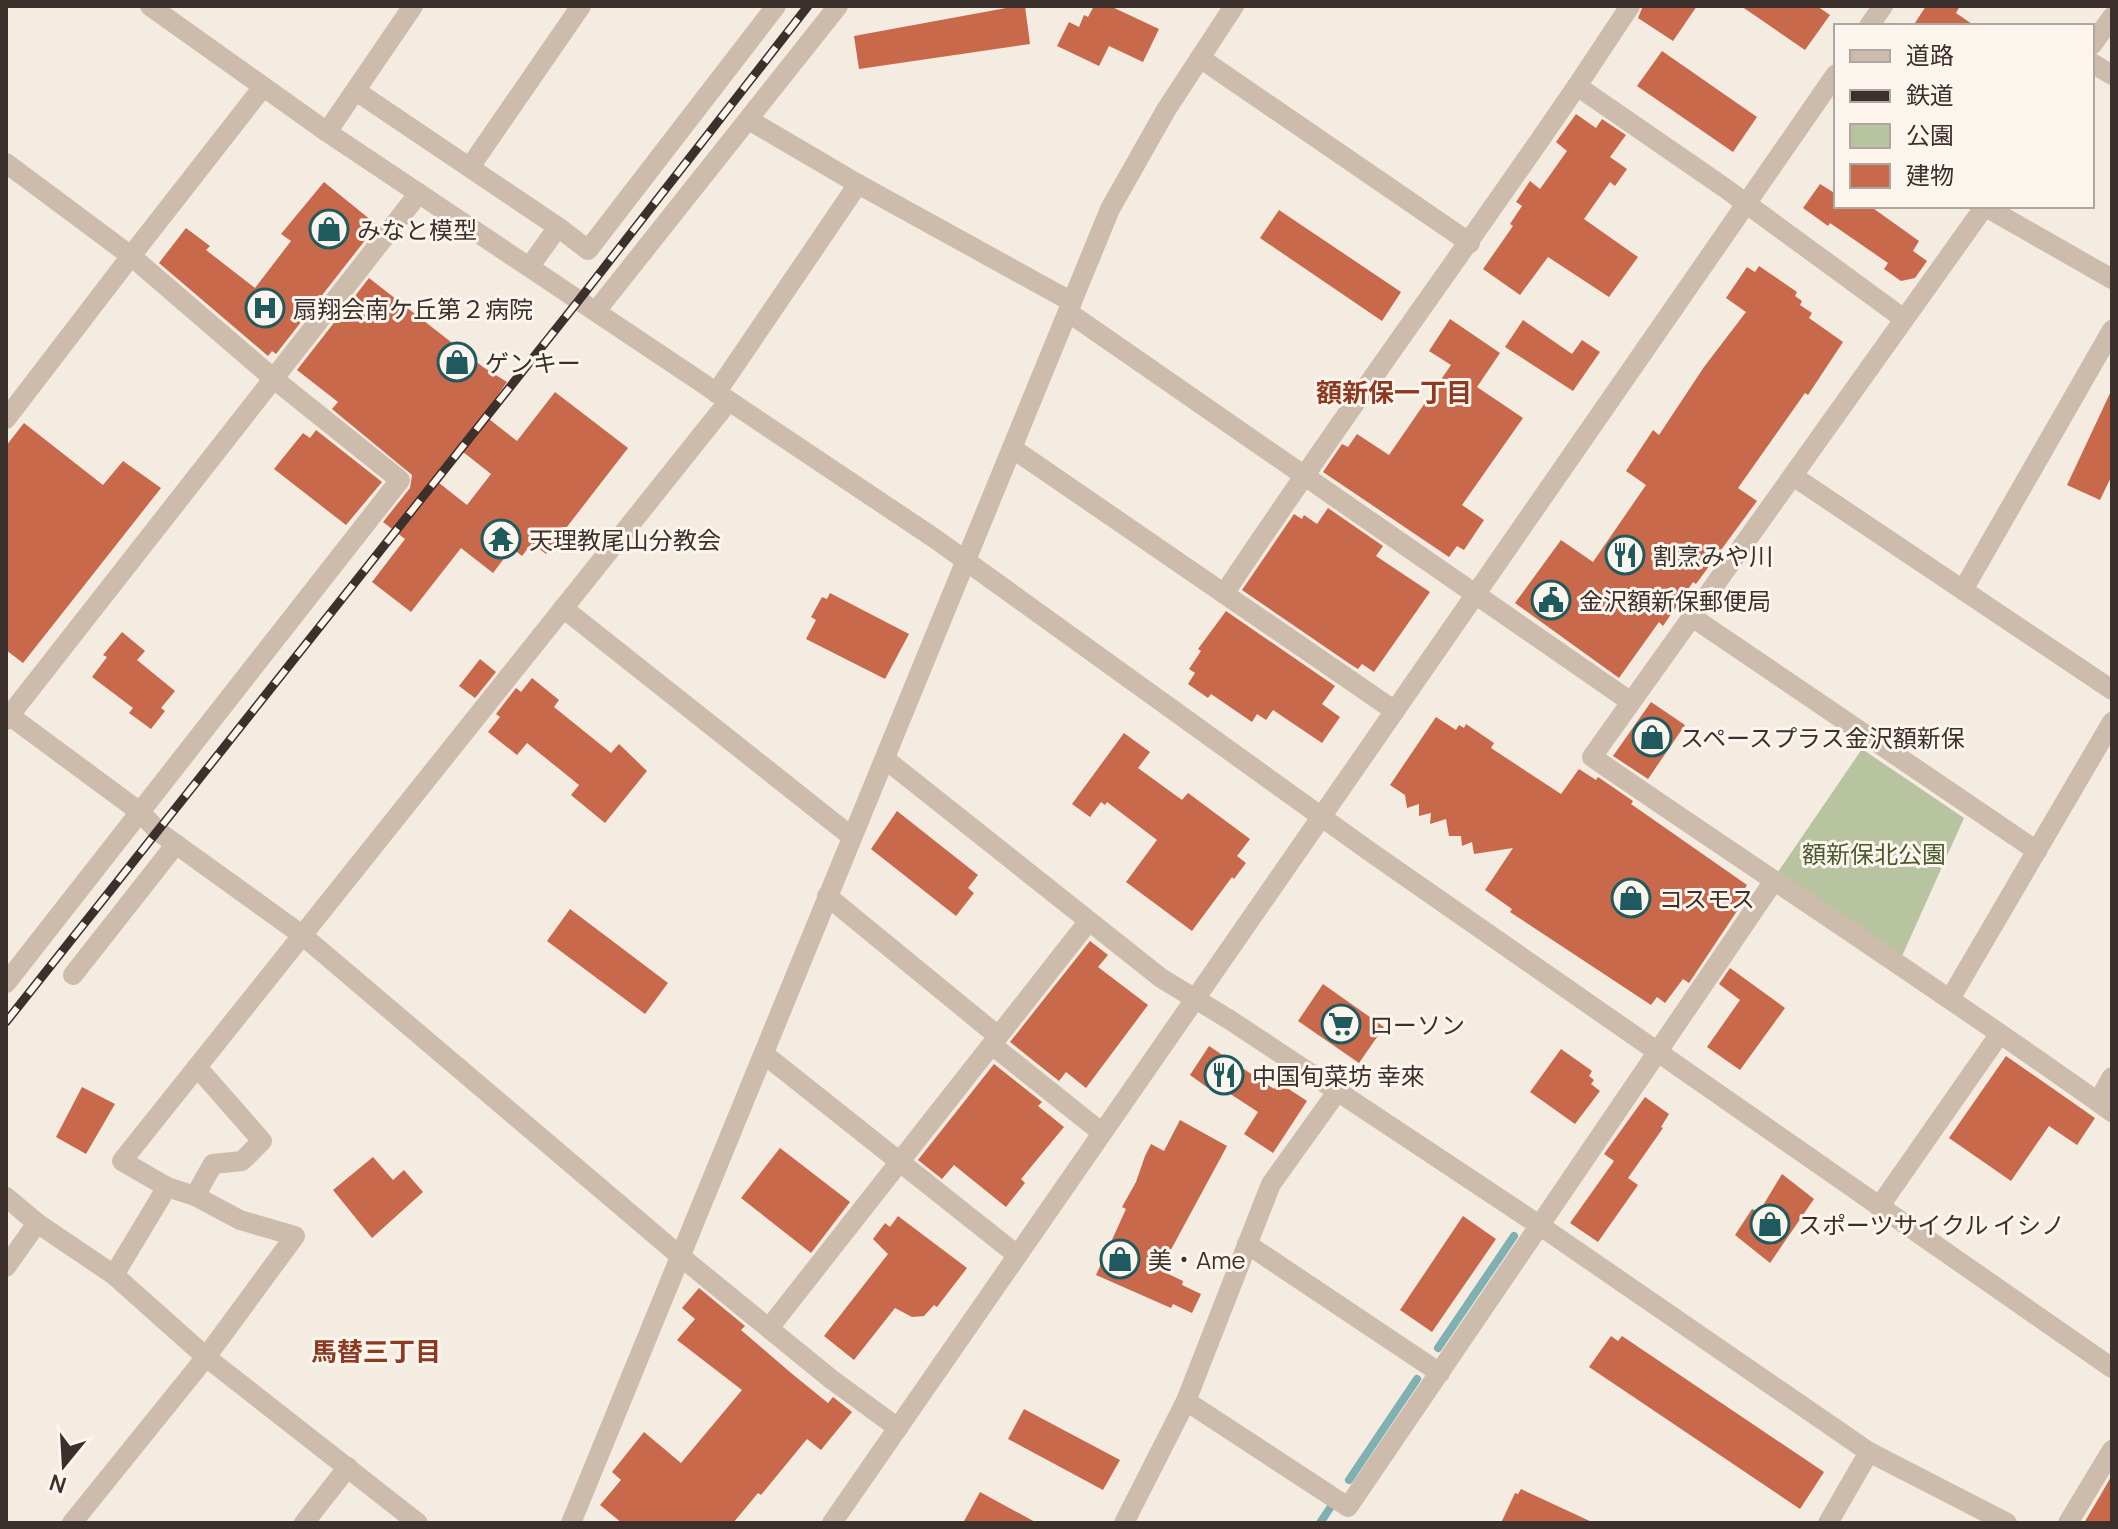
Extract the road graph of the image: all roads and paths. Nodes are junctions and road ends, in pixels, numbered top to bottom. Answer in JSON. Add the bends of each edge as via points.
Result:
{"nodes":[{"id":1,"x":150,"y":6,"type":"edge"},
{"id":2,"x":413,"y":6,"type":"edge"},
{"id":3,"x":581,"y":6,"type":"edge"},
{"id":4,"x":776,"y":6,"type":"edge"},
{"id":5,"x":838,"y":6,"type":"edge"},
{"id":6,"x":1234,"y":6,"type":"edge"},
{"id":7,"x":1630,"y":6,"type":"edge"},
{"id":8,"x":1883,"y":6,"type":"edge"},
{"id":9,"x":2112,"y":17,"type":"edge"},
{"id":10,"x":1870,"y":24,"type":"edge"},
{"id":11,"x":2094,"y":42,"type":"edge"},
{"id":12,"x":1200,"y":58,"type":"junction"},
{"id":13,"x":2094,"y":64,"type":"edge"},
{"id":14,"x":2112,"y":75,"type":"edge"},
{"id":15,"x":1834,"y":77,"type":"edge"},
{"id":16,"x":1577,"y":86,"type":"junction"},
{"id":17,"x":263,"y":87,"type":"junction"},
{"id":18,"x":356,"y":91,"type":"junction"},
{"id":19,"x":749,"y":120,"type":"junction"},
{"id":20,"x":327,"y":132,"type":"junction"},
{"id":21,"x":6,"y":163,"type":"edge"},
{"id":22,"x":470,"y":167,"type":"junction"},
{"id":23,"x":858,"y":184,"type":"junction"},
{"id":24,"x":419,"y":193,"type":"junction"},
{"id":25,"x":1747,"y":203,"type":"junction"},
{"id":26,"x":1983,"y":208,"type":"edge"},
{"id":27,"x":1988,"y":208,"type":"edge"},
{"id":28,"x":558,"y":227,"type":"junction"},
{"id":29,"x":1470,"y":243,"type":"junction"},
{"id":30,"x":131,"y":256,"type":"junction"},
{"id":31,"x":530,"y":266,"type":"junction"},
{"id":32,"x":2112,"y":279,"type":"edge"},
{"id":33,"x":1070,"y":307,"type":"junction"},
{"id":34,"x":596,"y":311,"type":"junction"},
{"id":35,"x":1904,"y":319,"type":"junction"},
{"id":36,"x":2112,"y":330,"type":"edge"},
{"id":37,"x":274,"y":379,"type":"junction"},
{"id":38,"x":722,"y":398,"type":"junction"},
{"id":39,"x":6,"y":419,"type":"edge"},
{"id":40,"x":1012,"y":448,"type":"junction"},
{"id":41,"x":1304,"y":474,"type":"junction"},
{"id":42,"x":1793,"y":476,"type":"junction"},
{"id":43,"x":966,"y":561,"type":"junction"},
{"id":44,"x":1963,"y":590,"type":"junction"},
{"id":45,"x":1477,"y":593,"type":"junction"},
{"id":46,"x":1224,"y":594,"type":"junction"},
{"id":47,"x":563,"y":608,"type":"junction"},
{"id":48,"x":1692,"y":617,"type":"junction"},
{"id":49,"x":2112,"y":690,"type":"edge"},
{"id":50,"x":1631,"y":702,"type":"junction"},
{"id":51,"x":1395,"y":711,"type":"junction"},
{"id":52,"x":7,"y":716,"type":"edge"},
{"id":53,"x":2112,"y":722,"type":"edge"},
{"id":54,"x":885,"y":759,"type":"junction"},
{"id":55,"x":140,"y":812,"type":"junction"},
{"id":56,"x":1322,"y":817,"type":"junction"},
{"id":57,"x":852,"y":837,"type":"junction"},
{"id":58,"x":176,"y":844,"type":"junction"},
{"id":59,"x":2037,"y":851,"type":"junction"},
{"id":60,"x":1773,"y":882,"type":"junction"},
{"id":61,"x":827,"y":896,"type":"junction"},
{"id":62,"x":1088,"y":922,"type":"junction"},
{"id":63,"x":302,"y":935,"type":"junction"},
{"id":64,"x":73,"y":975,"type":"dead end"},
{"id":65,"x":6,"y":983,"type":"edge"},
{"id":66,"x":1195,"y":998,"type":"junction"},
{"id":67,"x":1950,"y":999,"type":"junction"},
{"id":68,"x":1999,"y":1035,"type":"junction"},
{"id":69,"x":995,"y":1040,"type":"junction"},
{"id":70,"x":1657,"y":1050,"type":"junction"},
{"id":71,"x":764,"y":1054,"type":"junction"},
{"id":72,"x":197,"y":1067,"type":"junction"},
{"id":73,"x":2112,"y":1077,"type":"edge"},
{"id":74,"x":1337,"y":1092,"type":"junction"},
{"id":75,"x":2105,"y":1107,"type":"edge"},
{"id":76,"x":1101,"y":1132,"type":"junction"},
{"id":77,"x":899,"y":1162,"type":"junction"},
{"id":78,"x":167,"y":1187,"type":"junction"},
{"id":79,"x":195,"y":1196,"type":"junction"},
{"id":80,"x":6,"y":1197,"type":"edge"},
{"id":81,"x":1879,"y":1207,"type":"junction"},
{"id":82,"x":37,"y":1223,"type":"junction"},
{"id":83,"x":1539,"y":1225,"type":"junction"},
{"id":84,"x":1247,"y":1244,"type":"junction"},
{"id":85,"x":1017,"y":1255,"type":"junction"},
{"id":86,"x":680,"y":1256,"type":"junction"},
{"id":87,"x":6,"y":1267,"type":"edge"},
{"id":88,"x":114,"y":1275,"type":"junction"},
{"id":89,"x":769,"y":1328,"type":"junction"},
{"id":90,"x":206,"y":1357,"type":"junction"},
{"id":91,"x":2112,"y":1368,"type":"edge"},
{"id":92,"x":1440,"y":1373,"type":"junction"},
{"id":93,"x":1186,"y":1401,"type":"junction"},
{"id":94,"x":898,"y":1428,"type":"junction"},
{"id":95,"x":2112,"y":1450,"type":"edge"},
{"id":96,"x":1869,"y":1452,"type":"junction"},
{"id":97,"x":348,"y":1467,"type":"junction"},
{"id":98,"x":72,"y":1523,"type":"edge"},
{"id":99,"x":304,"y":1523,"type":"edge"},
{"id":100,"x":418,"y":1523,"type":"edge"},
{"id":101,"x":571,"y":1523,"type":"edge"},
{"id":102,"x":832,"y":1523,"type":"edge"},
{"id":103,"x":1124,"y":1523,"type":"edge"},
{"id":104,"x":1828,"y":1523,"type":"edge"},
{"id":105,"x":2007,"y":1523,"type":"edge"},
{"id":106,"x":2068,"y":1523,"type":"edge"}],
"edges":[{"from":1,"to":17,"type":"street"},
{"from":2,"to":18,"type":"street"},
{"from":3,"to":22,"type":"street"},
{"from":4,"to":28,"type":"street","via":[[588,250]]},
{"from":5,"to":19,"type":"street"},
{"from":6,"to":12,"type":"street"},
{"from":7,"to":16,"type":"street"},
{"from":8,"to":10,"type":"street"},
{"from":9,"to":11,"type":"street"},
{"from":12,"to":29,"type":"street"},
{"from":12,"to":33,"type":"street","via":[[1110,209]]},
{"from":13,"to":14,"type":"street"},
{"from":15,"to":25,"type":"street"},
{"from":16,"to":25,"type":"street"},
{"from":16,"to":29,"type":"street"},
{"from":17,"to":20,"type":"street"},
{"from":17,"to":30,"type":"street"},
{"from":18,"to":20,"type":"street"},
{"from":18,"to":22,"type":"street"},
{"from":19,"to":23,"type":"street"},
{"from":19,"to":34,"type":"street"},
{"from":20,"to":24,"type":"street"},
{"from":21,"to":30,"type":"street"},
{"from":22,"to":28,"type":"street"},
{"from":23,"to":33,"type":"street"},
{"from":23,"to":38,"type":"street"},
{"from":24,"to":31,"type":"street"},
{"from":24,"to":37,"type":"street"},
{"from":25,"to":35,"type":"street"},
{"from":25,"to":45,"type":"street"},
{"from":26,"to":35,"type":"street"},
{"from":27,"to":32,"type":"street"},
{"from":28,"to":31,"type":"street"},
{"from":29,"to":41,"type":"street"},
{"from":30,"to":37,"type":"street"},
{"from":30,"to":39,"type":"street"},
{"from":31,"to":34,"type":"street"},
{"from":33,"to":40,"type":"street"},
{"from":33,"to":41,"type":"street"},
{"from":34,"to":38,"type":"street"},
{"from":35,"to":42,"type":"street"},
{"from":36,"to":44,"type":"street"},
{"from":37,"to":52,"type":"street"},
{"from":37,"to":55,"type":"street","via":[[400,480]]},
{"from":38,"to":43,"type":"street"},
{"from":38,"to":47,"type":"street"},
{"from":40,"to":43,"type":"street"},
{"from":40,"to":46,"type":"street"},
{"from":41,"to":45,"type":"street"},
{"from":41,"to":46,"type":"street"},
{"from":42,"to":44,"type":"street"},
{"from":42,"to":48,"type":"street"},
{"from":43,"to":54,"type":"street"},
{"from":43,"to":56,"type":"street"},
{"from":44,"to":49,"type":"street"},
{"from":45,"to":50,"type":"street"},
{"from":45,"to":51,"type":"street"},
{"from":46,"to":51,"type":"street"},
{"from":47,"to":57,"type":"street"},
{"from":47,"to":63,"type":"street"},
{"from":48,"to":50,"type":"street"},
{"from":48,"to":59,"type":"street"},
{"from":50,"to":60,"type":"street","via":[[1592,757]]},
{"from":51,"to":56,"type":"street"},
{"from":52,"to":55,"type":"street"},
{"from":53,"to":59,"type":"street"},
{"from":54,"to":57,"type":"street"},
{"from":54,"to":62,"type":"street"},
{"from":55,"to":58,"type":"street"},
{"from":55,"to":65,"type":"street"},
{"from":56,"to":66,"type":"street"},
{"from":56,"to":70,"type":"street"},
{"from":57,"to":61,"type":"street"},
{"from":58,"to":63,"type":"street"},
{"from":58,"to":64,"type":"street"},
{"from":59,"to":67,"type":"street"},
{"from":60,"to":67,"type":"street"},
{"from":60,"to":70,"type":"street"},
{"from":61,"to":69,"type":"street"},
{"from":61,"to":71,"type":"street"},
{"from":62,"to":66,"type":"street"},
{"from":62,"to":69,"type":"street"},
{"from":63,"to":72,"type":"street"},
{"from":63,"to":86,"type":"street"},
{"from":66,"to":74,"type":"street"},
{"from":66,"to":76,"type":"street"},
{"from":67,"to":68,"type":"street"},
{"from":68,"to":75,"type":"street"},
{"from":68,"to":81,"type":"street"},
{"from":69,"to":76,"type":"street"},
{"from":69,"to":77,"type":"street"},
{"from":70,"to":81,"type":"street"},
{"from":70,"to":83,"type":"street"},
{"from":71,"to":77,"type":"street"},
{"from":71,"to":86,"type":"street"},
{"from":72,"to":78,"type":"street","via":[[122,1161]]},
{"from":72,"to":79,"type":"street","via":[[262,1141],[242,1161],[213,1164]]},
{"from":73,"to":75,"type":"street"},
{"from":74,"to":83,"type":"street"},
{"from":74,"to":84,"type":"street","via":[[1271,1184]]},
{"from":76,"to":85,"type":"street"},
{"from":77,"to":85,"type":"street"},
{"from":77,"to":89,"type":"street"},
{"from":78,"to":79,"type":"street"},
{"from":78,"to":88,"type":"street"},
{"from":79,"to":90,"type":"street","via":[[240,1220],[295,1236]]},
{"from":80,"to":82,"type":"street"},
{"from":81,"to":91,"type":"street"},
{"from":82,"to":87,"type":"street"},
{"from":82,"to":88,"type":"street"},
{"from":83,"to":92,"type":"street"},
{"from":83,"to":96,"type":"street"},
{"from":84,"to":92,"type":"street"},
{"from":84,"to":93,"type":"street"},
{"from":85,"to":94,"type":"street"},
{"from":86,"to":89,"type":"street"},
{"from":86,"to":101,"type":"street"},
{"from":88,"to":90,"type":"street"},
{"from":89,"to":94,"type":"street"},
{"from":90,"to":97,"type":"street"},
{"from":90,"to":98,"type":"street"},
{"from":92,"to":93,"type":"street","via":[[1348,1507]]},
{"from":93,"to":103,"type":"street"},
{"from":94,"to":102,"type":"street"},
{"from":95,"to":106,"type":"street"},
{"from":96,"to":104,"type":"street"},
{"from":96,"to":105,"type":"street"},
{"from":97,"to":99,"type":"street"},
{"from":97,"to":100,"type":"street"}]}
